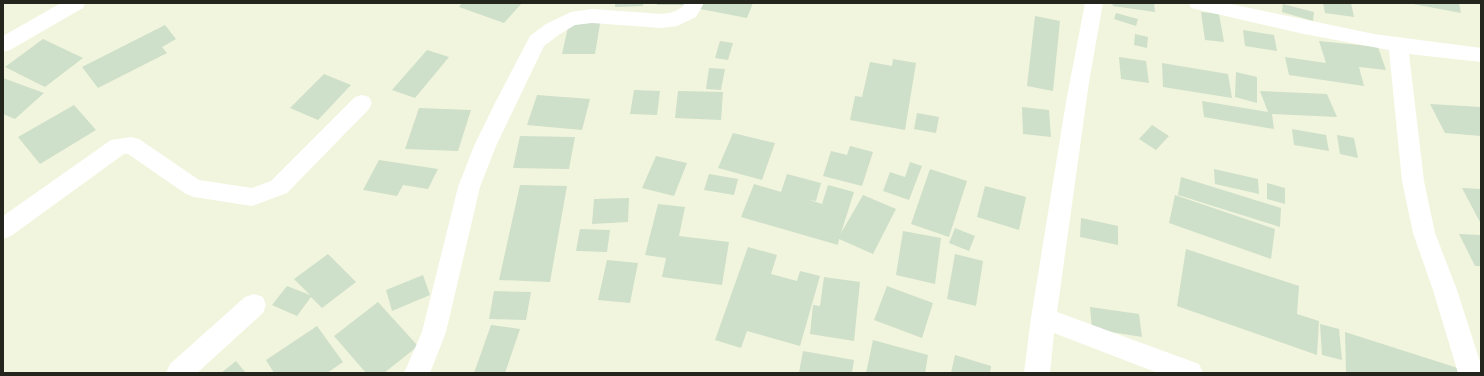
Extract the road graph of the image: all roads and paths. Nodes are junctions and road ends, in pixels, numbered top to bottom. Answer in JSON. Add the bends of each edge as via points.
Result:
{"nodes":[{"id":1,"x":76,"y":3,"type":"edge"},
{"id":2,"x":695,"y":3,"type":"edge"},
{"id":3,"x":1094,"y":3,"type":"edge"},
{"id":4,"x":1198,"y":3,"type":"edge"},
{"id":5,"x":3,"y":45,"type":"edge"},
{"id":6,"x":1398,"y":46,"type":"junction"},
{"id":7,"x":1481,"y":55,"type":"edge"},
{"id":8,"x":362,"y":102,"type":"dead end"},
{"id":9,"x":3,"y":229,"type":"edge"},
{"id":10,"x":254,"y":305,"type":"dead end"},
{"id":11,"x":1043,"y":318,"type":"junction"},
{"id":12,"x":179,"y":373,"type":"edge"},
{"id":13,"x":417,"y":373,"type":"edge"},
{"id":14,"x":1037,"y":373,"type":"edge"},
{"id":15,"x":1190,"y":373,"type":"edge"},
{"id":16,"x":1471,"y":373,"type":"edge"}],
"edges":[{"from":1,"to":5,"type":"street"},
{"from":2,"to":13,"type":"street","via":[[689,12],[677,19],[662,21],[592,16],[571,19],[552,28],[537,41],[505,103],[469,187],[434,332]]},
{"from":3,"to":11,"type":"street"},
{"from":4,"to":6,"type":"street","via":[[1322,32]]},
{"from":6,"to":7,"type":"street"},
{"from":6,"to":16,"type":"street","via":[[1413,181],[1423,226]]},
{"from":8,"to":9,"type":"street","via":[[279,187],[252,197],[194,188],[131,145],[126,145],[119,146]]},
{"from":10,"to":12,"type":"street"},
{"from":11,"to":14,"type":"street"},
{"from":11,"to":15,"type":"street"}]}
